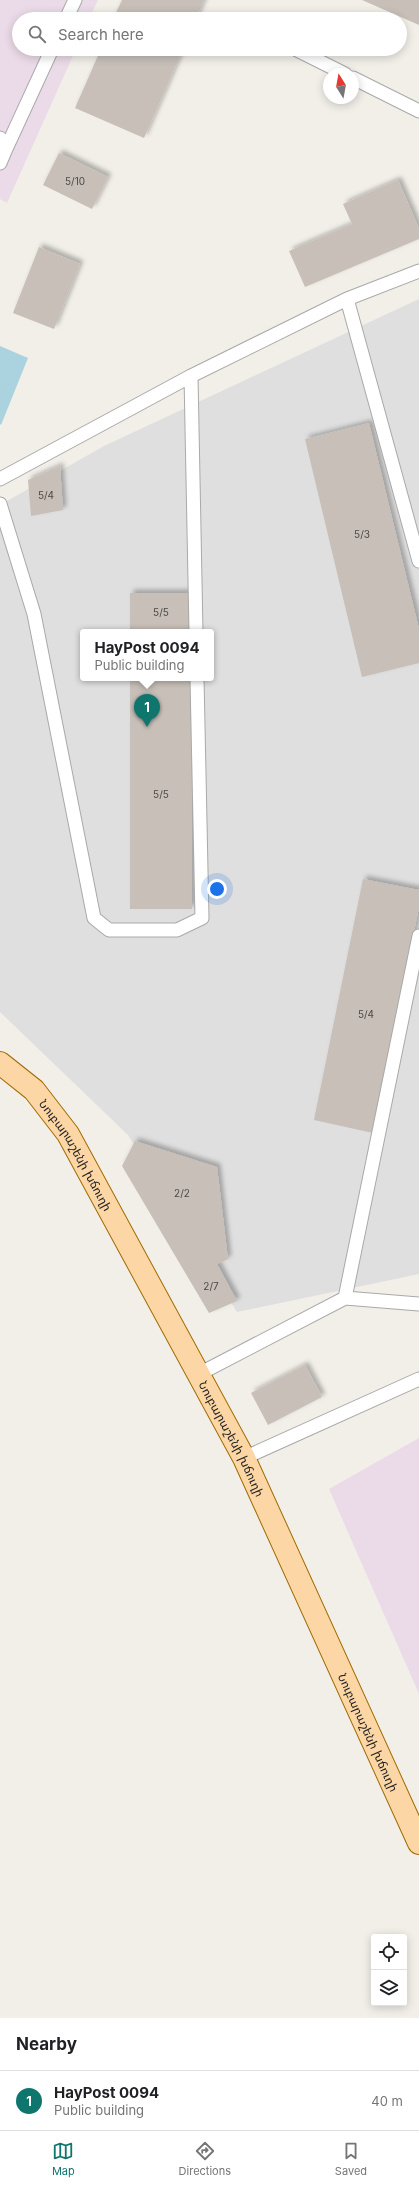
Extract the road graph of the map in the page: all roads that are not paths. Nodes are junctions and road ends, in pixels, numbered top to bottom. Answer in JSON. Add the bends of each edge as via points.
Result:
{"nodes":[{"id":1,"x":75,"y":0,"type":"edge"},
{"id":2,"x":69,"y":12,"type":"edge"},
{"id":3,"x":49,"y":56,"type":"edge"},
{"id":4,"x":309,"y":56,"type":"edge"},
{"id":5,"x":333,"y":68,"type":"edge"},
{"id":6,"x":359,"y":81,"type":"edge"},
{"id":7,"x":419,"y":112,"type":"edge"},
{"id":8,"x":0,"y":138,"type":"edge"},
{"id":9,"x":2,"y":157,"type":"edge"},
{"id":10,"x":419,"y":271,"type":"edge"},
{"id":11,"x":347,"y":299,"type":"junction"},
{"id":12,"x":191,"y":376,"type":"junction"},
{"id":13,"x":0,"y":479,"type":"edge"},
{"id":14,"x":0,"y":504,"type":"edge"},
{"id":15,"x":419,"y":561,"type":"edge"},
{"id":16,"x":196,"y":629,"type":"edge"},
{"id":17,"x":197,"y":681,"type":"edge"},
{"id":18,"x":419,"y":936,"type":"edge"},
{"id":19,"x":0,"y":1063,"type":"edge"},
{"id":20,"x":345,"y":1298,"type":"junction"},
{"id":21,"x":419,"y":1304,"type":"edge"},
{"id":22,"x":199,"y":1374,"type":"junction"},
{"id":23,"x":419,"y":1379,"type":"edge"},
{"id":24,"x":244,"y":1458,"type":"junction"},
{"id":25,"x":419,"y":1843,"type":"edge"}],
"edges":[{"from":1,"to":2,"type":"lane"},
{"from":3,"to":9,"type":"lane"},
{"from":4,"to":5,"type":"lane"},
{"from":6,"to":7,"type":"lane"},
{"from":8,"to":9,"type":"lane"},
{"from":10,"to":11,"type":"lane"},
{"from":11,"to":12,"type":"lane"},
{"from":11,"to":15,"type":"lane"},
{"from":12,"to":13,"type":"lane"},
{"from":12,"to":16,"type":"lane"},
{"from":14,"to":17,"type":"lane","via":[[34,614],[94,918],[109,930],[177,930],[202,918]]},
{"from":18,"to":20,"type":"lane"},
{"from":19,"to":22,"type":"main road","name":"Նուբարաշենի խճուղի","via":[[34,1090],[68,1134]]},
{"from":20,"to":21,"type":"lane"},
{"from":20,"to":22,"type":"lane"},
{"from":22,"to":24,"type":"main road","name":"Նուբարաշենի խճուղի"},
{"from":23,"to":24,"type":"lane"},
{"from":24,"to":25,"type":"main road","name":"Նուբարաշենի խճուղի"}]}
